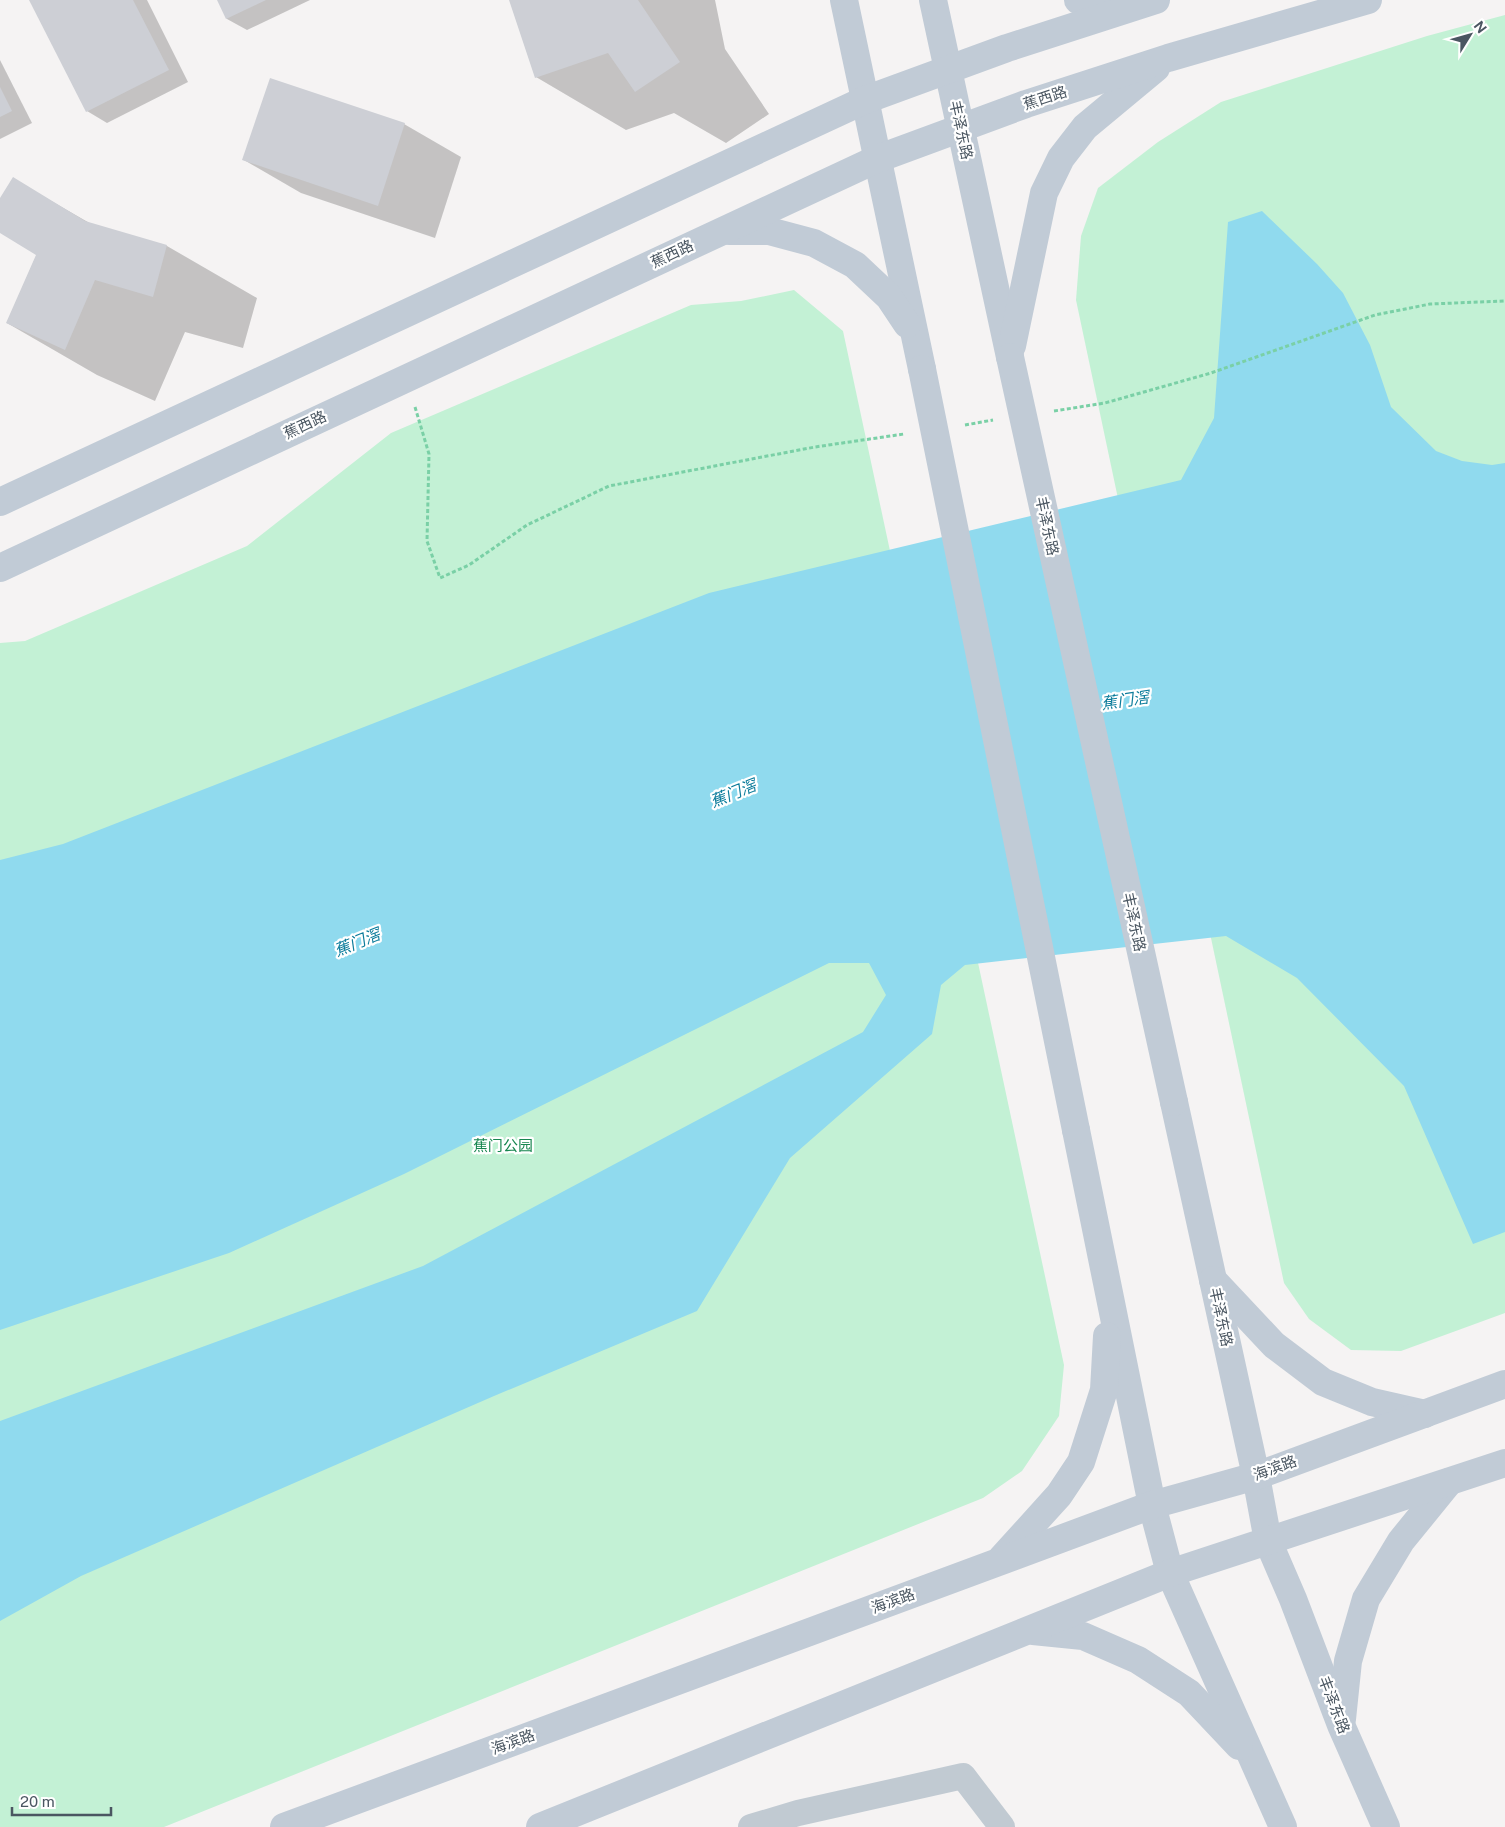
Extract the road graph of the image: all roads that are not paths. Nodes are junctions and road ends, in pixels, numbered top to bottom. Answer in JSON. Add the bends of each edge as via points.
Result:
{"nodes":[{"id":1,"x":844,"y":0,"type":"edge"},
{"id":2,"x":933,"y":0,"type":"edge"},
{"id":3,"x":1078,"y":0,"type":"edge"},
{"id":4,"x":1368,"y":0,"type":"edge"},
{"id":5,"x":1145,"y":3,"type":"edge"},
{"id":6,"x":1168,"y":58,"type":"junction"},
{"id":7,"x":948,"y":69,"type":"junction"},
{"id":8,"x":865,"y":100,"type":"junction"},
{"id":9,"x":961,"y":128,"type":"junction"},
{"id":10,"x":877,"y":159,"type":"junction"},
{"id":11,"x":723,"y":231,"type":"junction"},
{"id":12,"x":915,"y":335,"type":"junction"},
{"id":13,"x":1010,"y":357,"type":"junction"},
{"id":14,"x":0,"y":502,"type":"edge"},
{"id":15,"x":0,"y":568,"type":"edge"},
{"id":16,"x":1213,"y":1280,"type":"junction"},
{"id":17,"x":1110,"y":1297,"type":"junction"},
{"id":18,"x":1505,"y":1384,"type":"edge"},
{"id":19,"x":1425,"y":1414,"type":"junction"},
{"id":20,"x":1505,"y":1463,"type":"edge"},
{"id":21,"x":1256,"y":1476,"type":"junction"},
{"id":22,"x":1448,"y":1482,"type":"junction"},
{"id":23,"x":1152,"y":1505,"type":"junction"},
{"id":24,"x":1268,"y":1541,"type":"junction"},
{"id":25,"x":999,"y":1562,"type":"junction"},
{"id":26,"x":1170,"y":1573,"type":"junction"},
{"id":27,"x":1028,"y":1630,"type":"junction"},
{"id":28,"x":1341,"y":1725,"type":"junction"},
{"id":29,"x":1253,"y":1760,"type":"junction"},
{"id":30,"x":284,"y":1827,"type":"edge"},
{"id":31,"x":540,"y":1827,"type":"edge"},
{"id":32,"x":751,"y":1827,"type":"edge"},
{"id":33,"x":1002,"y":1827,"type":"edge"},
{"id":34,"x":1283,"y":1827,"type":"edge"},
{"id":35,"x":1386,"y":1827,"type":"edge"}],
"edges":[{"from":1,"to":8,"type":"main road"},
{"from":2,"to":7,"type":"main road","name":"丰泽东路"},
{"from":3,"to":5,"type":"main road"},
{"from":4,"to":6,"type":"main road","name":"蕉西路"},
{"from":5,"to":7,"type":"main road"},
{"from":6,"to":9,"type":"main road","name":"蕉西路"},
{"from":6,"to":13,"type":"main road","via":[[1085,127],[1061,158],[1044,193]]},
{"from":7,"to":8,"type":"main road"},
{"from":7,"to":9,"type":"main road","name":"丰泽东路"},
{"from":8,"to":10,"type":"main road"},
{"from":8,"to":14,"type":"main road"},
{"from":9,"to":10,"type":"main road","name":"蕉西路"},
{"from":9,"to":13,"type":"main road","name":"丰泽东路"},
{"from":10,"to":11,"type":"main road","name":"蕉西路"},
{"from":10,"to":12,"type":"main road"},
{"from":11,"to":12,"type":"main road","via":[[769,231],[814,243],[855,266],[889,296]]},
{"from":11,"to":15,"type":"main road","name":"蕉西路"},
{"from":12,"to":17,"type":"main road","bridge":true},
{"from":13,"to":16,"type":"main road","name":"丰泽东路","bridge":true},
{"from":16,"to":19,"type":"main road","via":[[1274,1345],[1323,1382],[1372,1402]]},
{"from":16,"to":21,"type":"main road","name":"丰泽东路"},
{"from":17,"to":23,"type":"main road"},
{"from":17,"to":25,"type":"main road","via":[[1104,1390],[1081,1462],[1058,1495]]},
{"from":18,"to":19,"type":"main road","name":"海滨路"},
{"from":19,"to":21,"type":"main road","name":"海滨路"},
{"from":20,"to":22,"type":"main road"},
{"from":21,"to":23,"type":"main road","name":"海滨路"},
{"from":21,"to":24,"type":"main road","name":"丰泽东路"},
{"from":22,"to":24,"type":"main road"},
{"from":22,"to":28,"type":"main road","via":[[1401,1541],[1366,1599],[1348,1661]]},
{"from":23,"to":25,"type":"main road","name":"海滨路"},
{"from":23,"to":26,"type":"main road"},
{"from":24,"to":26,"type":"main road"},
{"from":24,"to":28,"type":"main road","name":"丰泽东路"},
{"from":25,"to":30,"type":"main road","name":"海滨路"},
{"from":26,"to":27,"type":"main road"},
{"from":26,"to":29,"type":"main road"},
{"from":27,"to":29,"type":"main road","via":[[1083,1636],[1138,1660],[1189,1693]]},
{"from":27,"to":31,"type":"main road"},
{"from":28,"to":35,"type":"main road","name":"丰泽东路"},
{"from":29,"to":34,"type":"main road"},
{"from":32,"to":33,"type":"street","via":[[798,1813],[963,1776]]}]}
